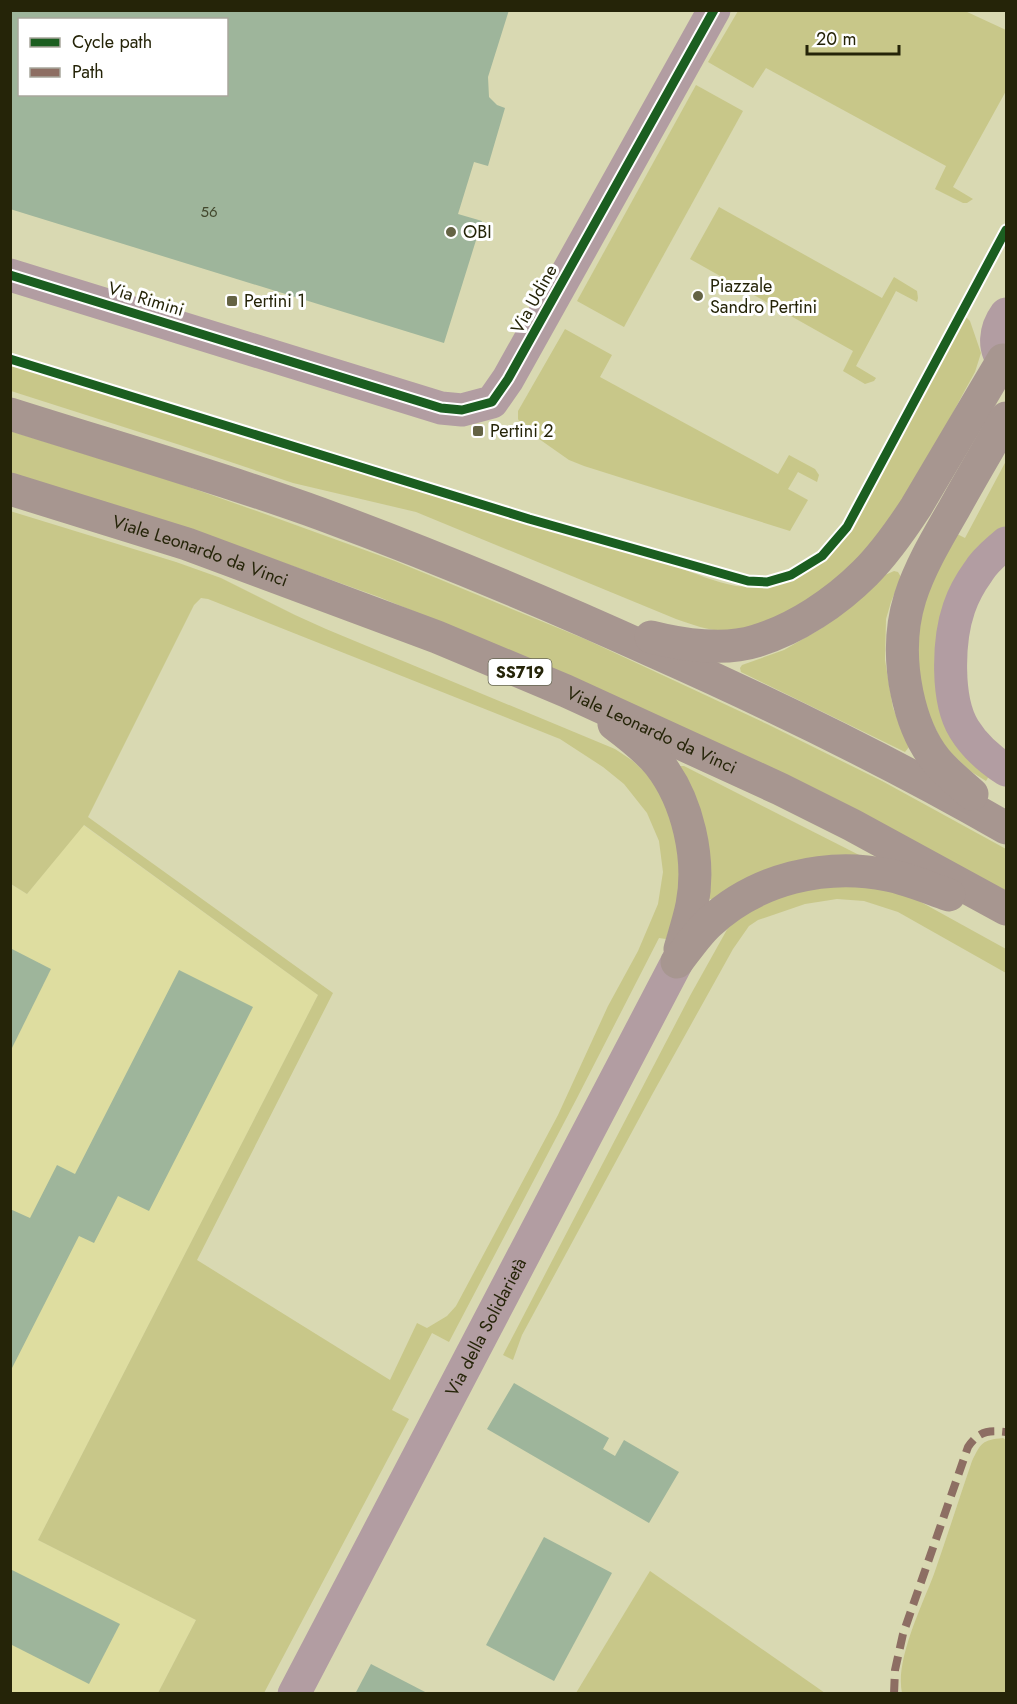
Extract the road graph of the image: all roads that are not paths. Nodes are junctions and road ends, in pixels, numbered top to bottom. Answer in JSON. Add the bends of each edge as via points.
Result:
{"nodes":[{"id":1,"x":714,"y":10,"type":"edge"},
{"id":2,"x":10,"y":275,"type":"edge"},
{"id":3,"x":1006,"y":314,"type":"edge"},
{"id":4,"x":271,"y":355,"type":"joint"},
{"id":5,"x":1005,"y":362,"type":"edge"},
{"id":6,"x":10,"y":414,"type":"edge"},
{"id":7,"x":1006,"y":418,"type":"edge"},
{"id":8,"x":10,"y":489,"type":"edge"},
{"id":9,"x":1006,"y":543,"type":"edge"},
{"id":10,"x":580,"y":618,"type":"junction"},
{"id":11,"x":566,"y":691,"type":"junction"},
{"id":12,"x":1006,"y":770,"type":"edge"},
{"id":13,"x":1006,"y":821,"type":"edge"},
{"id":14,"x":1006,"y":828,"type":"edge"},
{"id":15,"x":1006,"y":909,"type":"edge"},
{"id":16,"x":1006,"y":918,"type":"edge"},
{"id":17,"x":677,"y":962,"type":"junction"},
{"id":18,"x":294,"y":1694,"type":"edge"}],
"edges":[{"from":1,"to":4,"type":"street","name":"Via Udine","via":[[492,402],[462,410],[441,408]]},
{"from":2,"to":4,"type":"street","name":"Via Rimini"},
{"from":3,"to":5,"type":"street","via":[[996,342]]},
{"from":5,"to":10,"type":"highway","via":[[897,534],[865,573],[813,614],[755,642],[729,645],[663,640]]},
{"from":6,"to":10,"type":"highway","via":[[319,513]]},
{"from":7,"to":13,"type":"highway","via":[[924,561],[909,596],[902,655],[910,711],[935,759]]},
{"from":8,"to":11,"type":"highway","name":"Viale Leonardo da Vinci","number":"SS719","via":[[188,544],[437,637]]},
{"from":9,"to":12,"type":"street","via":[[979,569],[969,585],[959,609],[951,660],[951,684],[963,727],[977,747]]},
{"from":10,"to":14,"type":"highway","via":[[756,697],[932,785]]},
{"from":11,"to":15,"type":"highway","name":"Viale Leonardo da Vinci","number":"SS719","via":[[780,789]]},
{"from":11,"to":17,"type":"highway","via":[[644,748],[671,782],[692,843],[695,876]]},
{"from":16,"to":17,"type":"highway","via":[[888,875],[830,871],[776,882],[731,905],[707,924]]},
{"from":17,"to":18,"type":"street","name":"Via della Solidarietà"}]}
